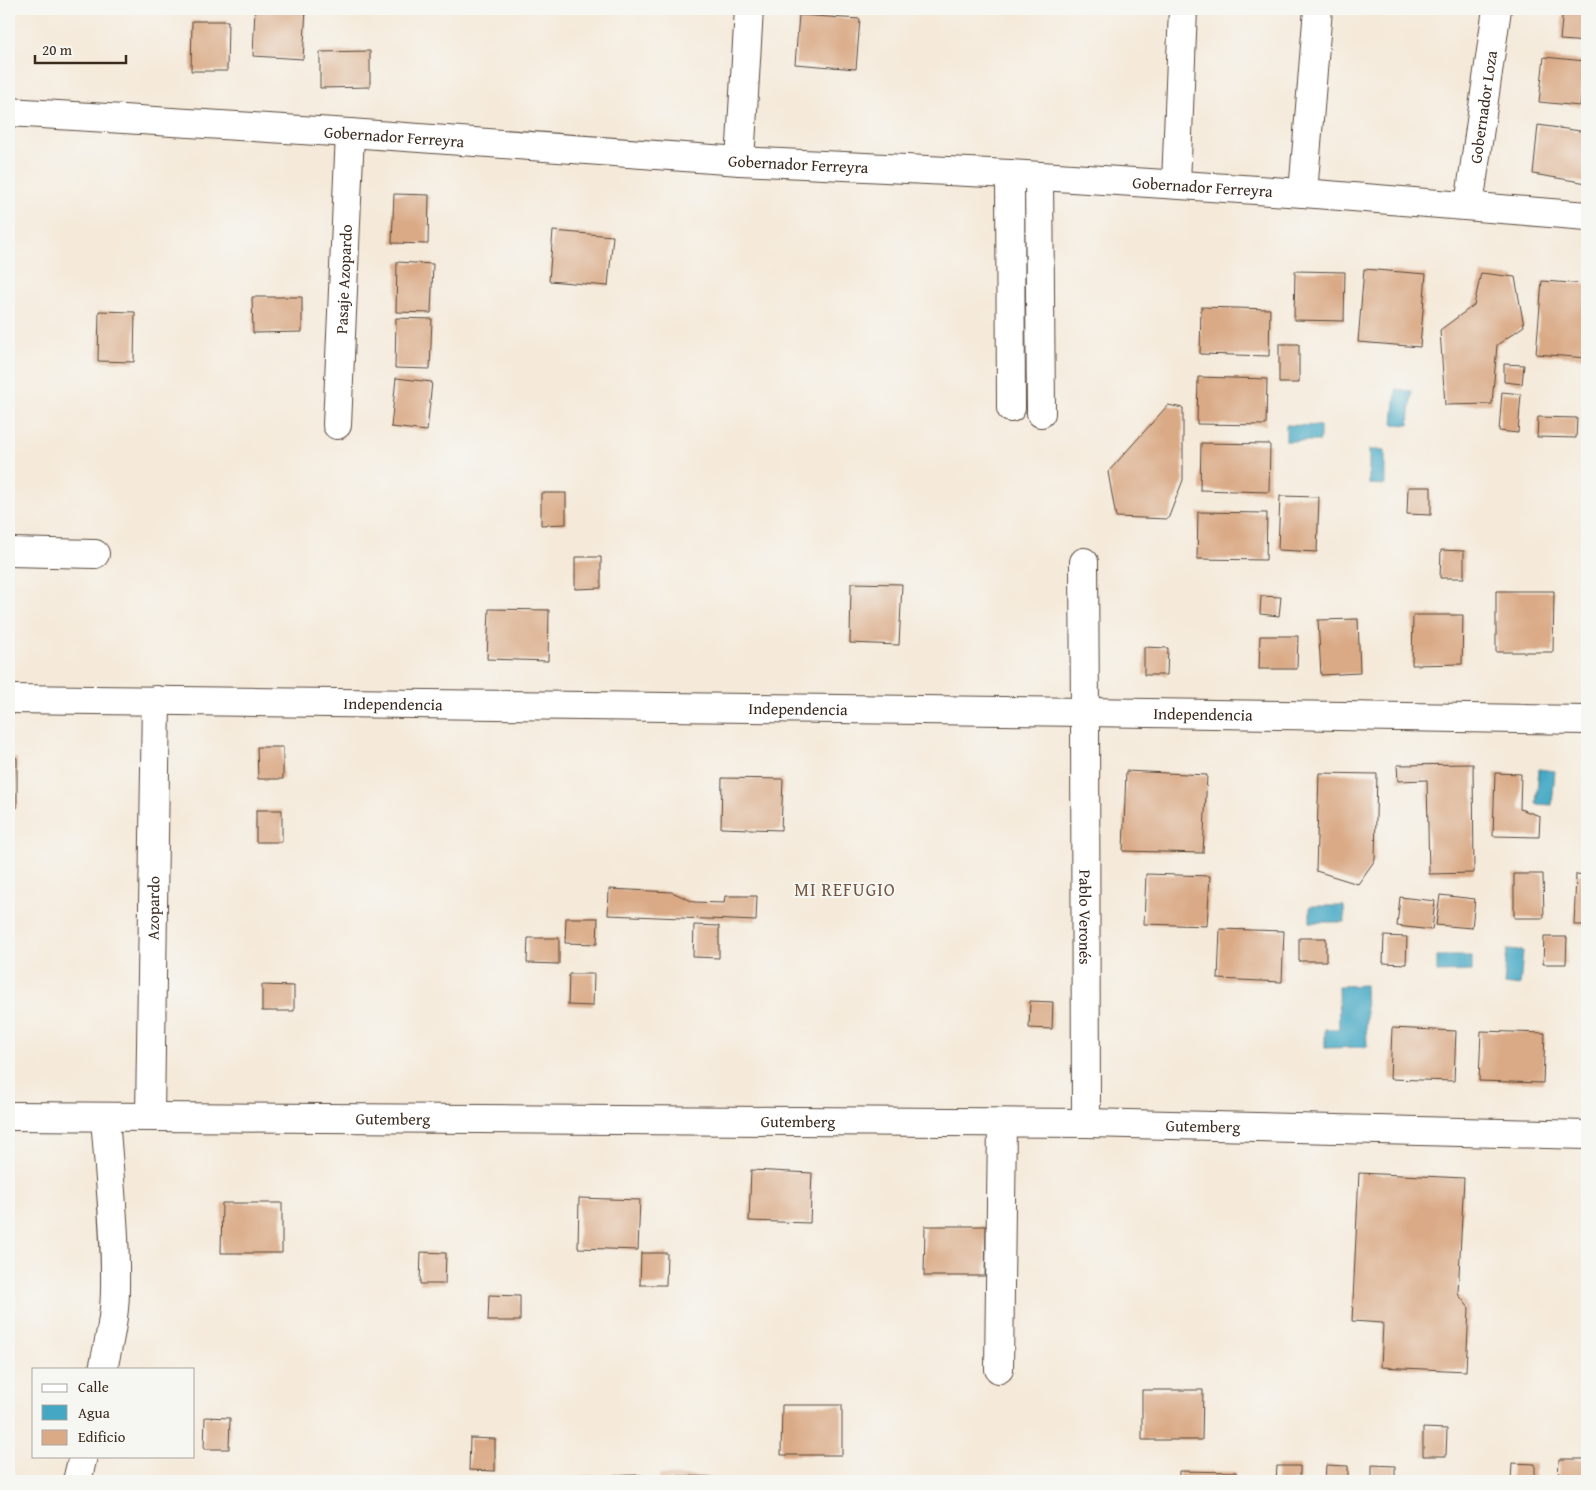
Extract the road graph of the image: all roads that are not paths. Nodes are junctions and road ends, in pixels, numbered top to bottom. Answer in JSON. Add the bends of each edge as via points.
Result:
{"nodes":[{"id":1,"x":749,"y":9,"type":"edge"},
{"id":2,"x":1183,"y":9,"type":"edge"},
{"id":3,"x":1318,"y":9,"type":"edge"},
{"id":4,"x":1497,"y":9,"type":"edge"},
{"id":5,"x":9,"y":112,"type":"edge"},
{"id":6,"x":350,"y":133,"type":"junction"},
{"id":7,"x":740,"y":160,"type":"junction"},
{"id":8,"x":1010,"y":174,"type":"junction"},
{"id":9,"x":1039,"y":176,"type":"junction"},
{"id":10,"x":1176,"y":184,"type":"junction"},
{"id":11,"x":1302,"y":193,"type":"junction"},
{"id":12,"x":1469,"y":205,"type":"junction"},
{"id":13,"x":1587,"y":216,"type":"edge"},
{"id":14,"x":1011,"y":408,"type":"dead end"},
{"id":15,"x":1041,"y":413,"type":"dead end"},
{"id":16,"x":337,"y":425,"type":"dead end"},
{"id":17,"x":9,"y":552,"type":"edge"},
{"id":18,"x":96,"y":554,"type":"dead end"},
{"id":19,"x":1084,"y":562,"type":"dead end"},
{"id":20,"x":9,"y":699,"type":"edge"},
{"id":21,"x":156,"y":700,"type":"junction"},
{"id":22,"x":1085,"y":712,"type":"junction"},
{"id":23,"x":1587,"y":720,"type":"edge"},
{"id":24,"x":9,"y":1116,"type":"edge"},
{"id":25,"x":150,"y":1116,"type":"junction"},
{"id":26,"x":105,"y":1117,"type":"junction"},
{"id":27,"x":1002,"y":1123,"type":"junction"},
{"id":28,"x":1086,"y":1123,"type":"junction"},
{"id":29,"x":1587,"y":1135,"type":"edge"},
{"id":30,"x":103,"y":1368,"type":"edge"},
{"id":31,"x":999,"y":1369,"type":"dead end"},
{"id":32,"x":83,"y":1458,"type":"edge"},
{"id":33,"x":77,"y":1481,"type":"edge"}],
"edges":[{"from":1,"to":7,"type":"street"},
{"from":2,"to":10,"type":"street"},
{"from":3,"to":11,"type":"street"},
{"from":4,"to":12,"type":"street","name":"Gobernador Loza"},
{"from":5,"to":6,"type":"street","name":"Gobernador Ferreyra"},
{"from":6,"to":7,"type":"street","name":"Gobernador Ferreyra"},
{"from":6,"to":16,"type":"street","name":"Pasaje Azopardo"},
{"from":7,"to":8,"type":"street","name":"Gobernador Ferreyra"},
{"from":8,"to":9,"type":"street","name":"Gobernador Ferreyra"},
{"from":8,"to":14,"type":"street"},
{"from":9,"to":10,"type":"street","name":"Gobernador Ferreyra"},
{"from":9,"to":15,"type":"street"},
{"from":10,"to":11,"type":"street","name":"Gobernador Ferreyra"},
{"from":11,"to":12,"type":"street","name":"Gobernador Ferreyra"},
{"from":12,"to":13,"type":"street","name":"Gobernador Ferreyra"},
{"from":17,"to":18,"type":"street"},
{"from":19,"to":22,"type":"street","name":"Pablo Veronés"},
{"from":20,"to":21,"type":"street","name":"Independencia"},
{"from":21,"to":22,"type":"street","name":"Independencia"},
{"from":21,"to":25,"type":"street","name":"Azopardo"},
{"from":22,"to":23,"type":"street","name":"Independencia"},
{"from":22,"to":28,"type":"street","name":"Pablo Veronés"},
{"from":24,"to":26,"type":"street","name":"Gutemberg"},
{"from":25,"to":26,"type":"street","name":"Gutemberg"},
{"from":25,"to":27,"type":"street","name":"Gutemberg"},
{"from":26,"to":30,"type":"street","via":[[116,1290]]},
{"from":27,"to":28,"type":"street","name":"Gutemberg"},
{"from":27,"to":31,"type":"street"},
{"from":28,"to":29,"type":"street","name":"Gutemberg"},
{"from":32,"to":33,"type":"street"}]}
